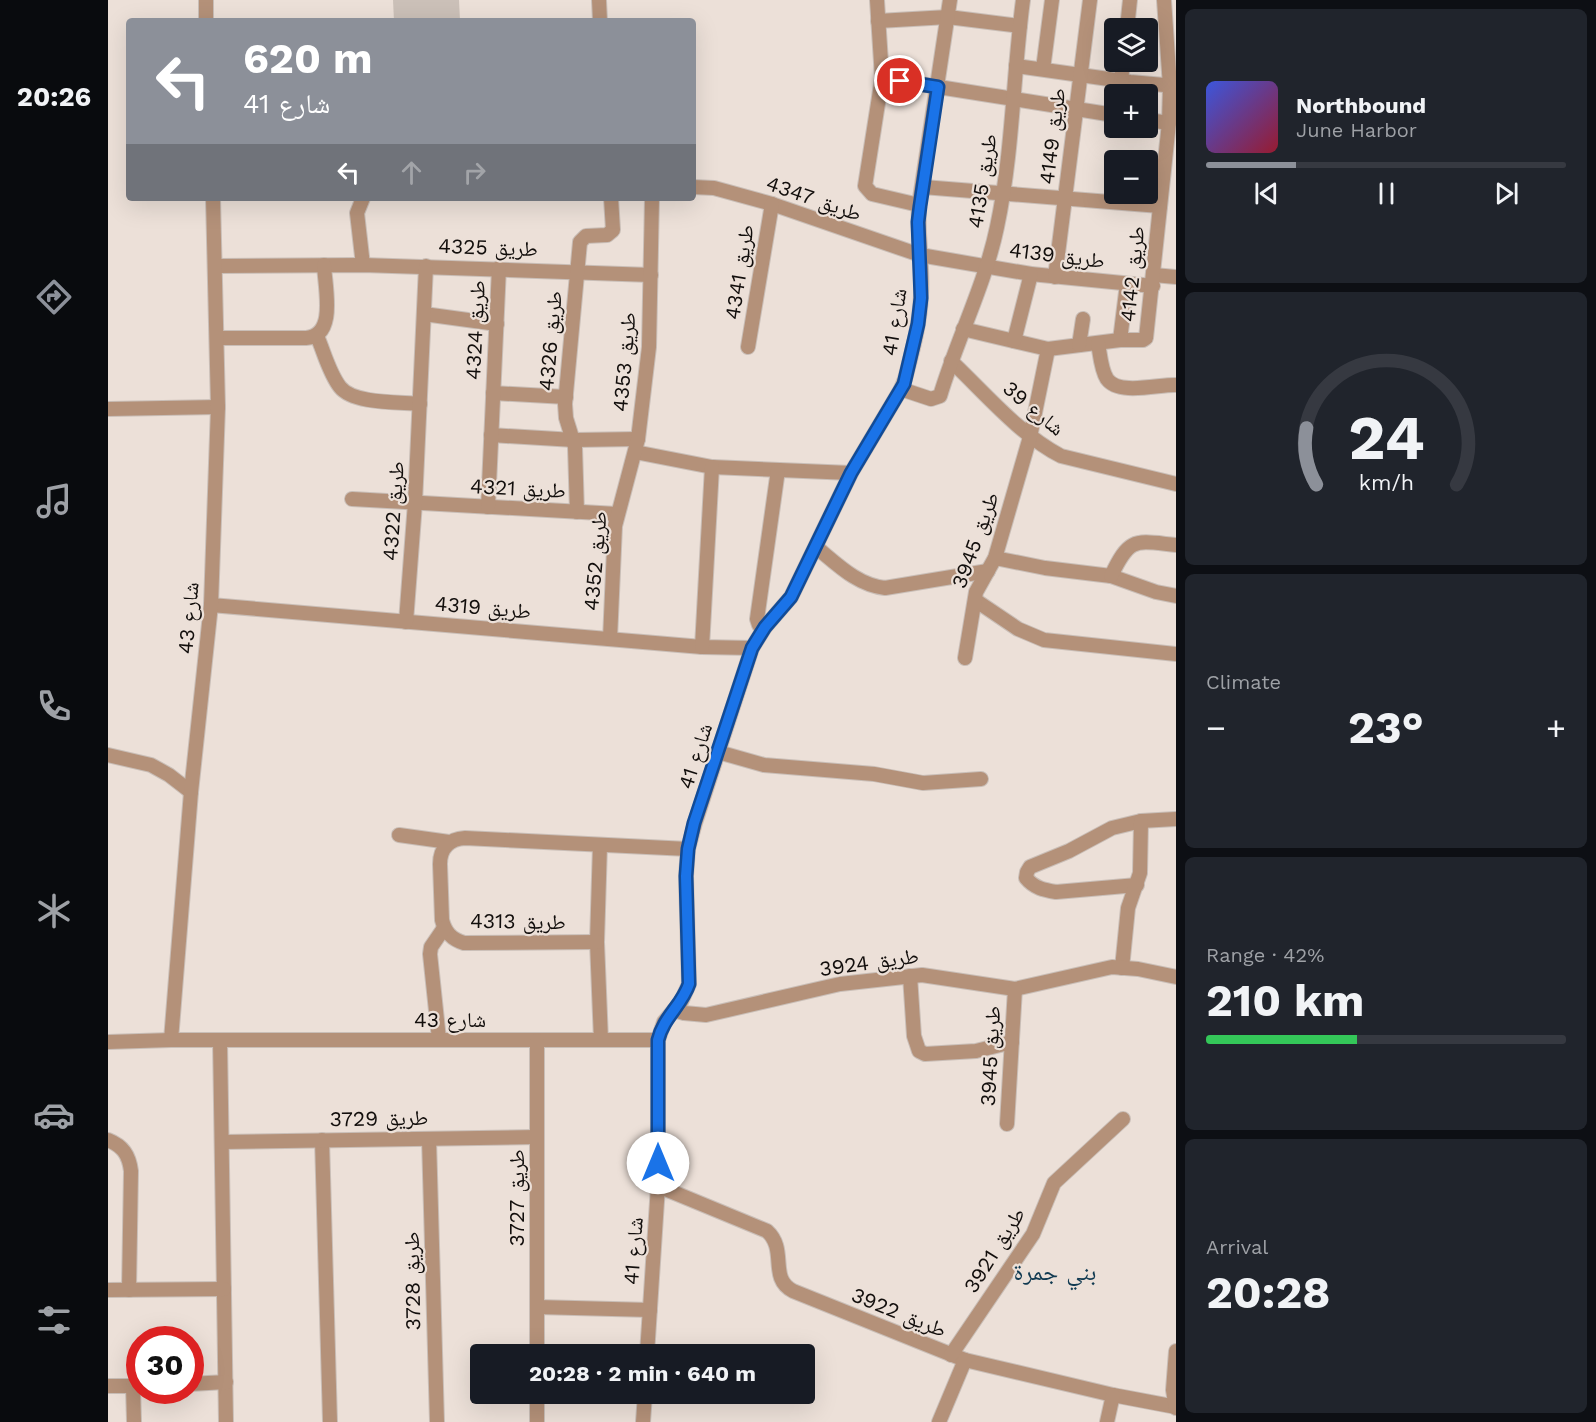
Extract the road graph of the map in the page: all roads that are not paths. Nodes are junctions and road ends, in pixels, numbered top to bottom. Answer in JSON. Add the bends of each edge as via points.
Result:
{"nodes":[{"id":1,"x":206,"y":0,"type":"edge"},
{"id":2,"x":599,"y":0,"type":"edge"},
{"id":3,"x":877,"y":0,"type":"edge"},
{"id":4,"x":950,"y":0,"type":"edge"},
{"id":5,"x":1023,"y":0,"type":"edge"},
{"id":6,"x":1052,"y":0,"type":"edge"},
{"id":7,"x":1090,"y":0,"type":"edge"},
{"id":8,"x":1130,"y":0,"type":"edge"},
{"id":9,"x":1164,"y":0,"type":"edge"},
{"id":10,"x":948,"y":17,"type":"junction"},
{"id":11,"x":207,"y":18,"type":"edge"},
{"id":12,"x":600,"y":18,"type":"edge"},
{"id":13,"x":1128,"y":18,"type":"edge"},
{"id":14,"x":878,"y":21,"type":"junction"},
{"id":15,"x":1020,"y":26,"type":"junction"},
{"id":16,"x":1016,"y":66,"type":"junction"},
{"id":17,"x":1043,"y":69,"type":"junction"},
{"id":18,"x":1081,"y":76,"type":"junction"},
{"id":19,"x":882,"y":78,"type":"junction"},
{"id":20,"x":1118,"y":84,"type":"edge"},
{"id":21,"x":1173,"y":86,"type":"edge"},
{"id":22,"x":938,"y":87,"type":"junction"},
{"id":23,"x":1014,"y":98,"type":"junction"},
{"id":24,"x":1076,"y":109,"type":"junction"},
{"id":25,"x":1104,"y":113,"type":"edge"},
{"id":26,"x":1158,"y":121,"type":"edge"},
{"id":27,"x":1169,"y":123,"type":"junction"},
{"id":28,"x":1171,"y":154,"type":"edge"},
{"id":29,"x":696,"y":187,"type":"edge"},
{"id":30,"x":923,"y":187,"type":"junction"},
{"id":31,"x":1003,"y":194,"type":"junction"},
{"id":32,"x":1065,"y":198,"type":"junction"},
{"id":33,"x":213,"y":201,"type":"edge"},
{"id":34,"x":362,"y":201,"type":"edge"},
{"id":35,"x":610,"y":201,"type":"edge"},
{"id":36,"x":652,"y":201,"type":"edge"},
{"id":37,"x":772,"y":204,"type":"junction"},
{"id":38,"x":920,"y":206,"type":"junction"},
{"id":39,"x":1160,"y":206,"type":"junction"},
{"id":40,"x":920,"y":255,"type":"junction"},
{"id":41,"x":324,"y":265,"type":"junction"},
{"id":42,"x":363,"y":265,"type":"junction"},
{"id":43,"x":216,"y":266,"type":"junction"},
{"id":44,"x":426,"y":266,"type":"junction"},
{"id":45,"x":986,"y":267,"type":"junction"},
{"id":46,"x":499,"y":268,"type":"junction"},
{"id":47,"x":578,"y":272,"type":"junction"},
{"id":48,"x":1031,"y":274,"type":"junction"},
{"id":49,"x":651,"y":275,"type":"junction"},
{"id":50,"x":1055,"y":277,"type":"junction"},
{"id":51,"x":1176,"y":277,"type":"edge"},
{"id":52,"x":1154,"y":280,"type":"junction"},
{"id":53,"x":1127,"y":284,"type":"junction"},
{"id":54,"x":424,"y":314,"type":"junction"},
{"id":55,"x":1083,"y":320,"type":"dead end"},
{"id":56,"x":497,"y":324,"type":"junction"},
{"id":57,"x":963,"y":329,"type":"junction"},
{"id":58,"x":317,"y":336,"type":"junction"},
{"id":59,"x":217,"y":338,"type":"junction"},
{"id":60,"x":1120,"y":340,"type":"junction"},
{"id":61,"x":1014,"y":341,"type":"junction"},
{"id":62,"x":1098,"y":343,"type":"junction"},
{"id":63,"x":1079,"y":345,"type":"junction"},
{"id":64,"x":748,"y":347,"type":"dead end"},
{"id":65,"x":1048,"y":349,"type":"junction"},
{"id":66,"x":951,"y":361,"type":"junction"},
{"id":67,"x":1176,"y":385,"type":"edge"},
{"id":68,"x":902,"y":389,"type":"junction"},
{"id":69,"x":493,"y":393,"type":"junction"},
{"id":70,"x":566,"y":397,"type":"junction"},
{"id":71,"x":420,"y":404,"type":"junction"},
{"id":72,"x":218,"y":407,"type":"junction"},
{"id":73,"x":108,"y":409,"type":"edge"},
{"id":74,"x":491,"y":435,"type":"junction"},
{"id":75,"x":1030,"y":437,"type":"junction"},
{"id":76,"x":574,"y":440,"type":"junction"},
{"id":77,"x":637,"y":445,"type":"junction"},
{"id":78,"x":712,"y":467,"type":"junction"},
{"id":79,"x":778,"y":470,"type":"junction"},
{"id":80,"x":851,"y":473,"type":"junction"},
{"id":81,"x":1176,"y":484,"type":"edge"},
{"id":82,"x":352,"y":499,"type":"dead end"},
{"id":83,"x":416,"y":503,"type":"junction"},
{"id":84,"x":489,"y":507,"type":"junction"},
{"id":85,"x":577,"y":512,"type":"junction"},
{"id":86,"x":617,"y":514,"type":"junction"},
{"id":87,"x":1176,"y":545,"type":"edge"},
{"id":88,"x":816,"y":547,"type":"junction"},
{"id":89,"x":995,"y":558,"type":"junction"},
{"id":90,"x":988,"y":572,"type":"junction"},
{"id":91,"x":1111,"y":576,"type":"junction"},
{"id":92,"x":1176,"y":596,"type":"edge"},
{"id":93,"x":975,"y":600,"type":"junction"},
{"id":94,"x":211,"y":605,"type":"junction"},
{"id":95,"x":406,"y":622,"type":"junction"},
{"id":96,"x":765,"y":627,"type":"junction"},
{"id":97,"x":610,"y":639,"type":"junction"},
{"id":98,"x":702,"y":647,"type":"junction"},
{"id":99,"x":752,"y":648,"type":"junction"},
{"id":100,"x":1176,"y":654,"type":"edge"},
{"id":101,"x":964,"y":658,"type":"dead end"},
{"id":102,"x":718,"y":752,"type":"junction"},
{"id":103,"x":108,"y":755,"type":"edge"},
{"id":104,"x":981,"y":779,"type":"dead end"},
{"id":105,"x":191,"y":792,"type":"junction"},
{"id":106,"x":1176,"y":819,"type":"edge"},
{"id":107,"x":1141,"y":821,"type":"junction"},
{"id":108,"x":399,"y":835,"type":"dead end"},
{"id":109,"x":449,"y":842,"type":"junction"},
{"id":110,"x":600,"y":845,"type":"junction"},
{"id":111,"x":688,"y":849,"type":"junction"},
{"id":112,"x":1137,"y":885,"type":"junction"},
{"id":113,"x":444,"y":928,"type":"junction"},
{"id":114,"x":597,"y":942,"type":"junction"},
{"id":115,"x":1122,"y":968,"type":"junction"},
{"id":116,"x":910,"y":976,"type":"junction"},
{"id":117,"x":1176,"y":977,"type":"edge"},
{"id":118,"x":1015,"y":989,"type":"junction"},
{"id":119,"x":674,"y":1010,"type":"junction"},
{"id":120,"x":439,"y":1039,"type":"junction"},
{"id":121,"x":171,"y":1040,"type":"junction"},
{"id":122,"x":220,"y":1040,"type":"junction"},
{"id":123,"x":601,"y":1040,"type":"junction"},
{"id":124,"x":658,"y":1040,"type":"junction"},
{"id":125,"x":537,"y":1041,"type":"junction"},
{"id":126,"x":108,"y":1042,"type":"edge"},
{"id":127,"x":1012,"y":1042,"type":"junction"},
{"id":128,"x":1123,"y":1119,"type":"dead end"},
{"id":129,"x":1007,"y":1124,"type":"dead end"},
{"id":130,"x":537,"y":1137,"type":"junction"},
{"id":131,"x":429,"y":1139,"type":"junction"},
{"id":132,"x":108,"y":1140,"type":"edge"},
{"id":133,"x":322,"y":1140,"type":"junction"},
{"id":134,"x":222,"y":1142,"type":"junction"},
{"id":135,"x":658,"y":1186,"type":"junction"},
{"id":136,"x":224,"y":1289,"type":"junction"},
{"id":137,"x":108,"y":1290,"type":"edge"},
{"id":138,"x":129,"y":1290,"type":"junction"},
{"id":139,"x":537,"y":1307,"type":"junction"},
{"id":140,"x":650,"y":1310,"type":"junction"},
{"id":141,"x":537,"y":1344,"type":"edge"},
{"id":142,"x":648,"y":1344,"type":"edge"},
{"id":143,"x":1176,"y":1351,"type":"edge"},
{"id":144,"x":951,"y":1355,"type":"junction"},
{"id":145,"x":965,"y":1360,"type":"junction"},
{"id":146,"x":226,"y":1383,"type":"junction"},
{"id":147,"x":204,"y":1384,"type":"edge"},
{"id":148,"x":108,"y":1386,"type":"edge"},
{"id":149,"x":126,"y":1386,"type":"edge"},
{"id":150,"x":1113,"y":1395,"type":"junction"},
{"id":151,"x":135,"y":1404,"type":"edge"},
{"id":152,"x":537,"y":1404,"type":"edge"},
{"id":153,"x":644,"y":1404,"type":"edge"},
{"id":154,"x":1176,"y":1408,"type":"edge"},
{"id":155,"x":134,"y":1422,"type":"edge"},
{"id":156,"x":226,"y":1422,"type":"edge"},
{"id":157,"x":330,"y":1422,"type":"edge"},
{"id":158,"x":437,"y":1422,"type":"edge"},
{"id":159,"x":537,"y":1422,"type":"edge"},
{"id":160,"x":643,"y":1422,"type":"edge"},
{"id":161,"x":939,"y":1422,"type":"edge"},
{"id":162,"x":1107,"y":1422,"type":"edge"}],
"edges":[{"from":1,"to":11,"type":"street"},
{"from":2,"to":12,"type":"street"},
{"from":3,"to":14,"type":"street"},
{"from":4,"to":10,"type":"street","name":"شارع 41"},
{"from":5,"to":15,"type":"street","name":"طريق 4135"},
{"from":6,"to":17,"type":"street"},
{"from":7,"to":18,"type":"street","name":"طريق 4149"},
{"from":8,"to":13,"type":"street"},
{"from":9,"to":21,"type":"street","name":"طريق 4142"},
{"from":10,"to":14,"type":"street"},
{"from":10,"to":15,"type":"street"},
{"from":10,"to":22,"type":"street","name":"شارع 41"},
{"from":14,"to":19,"type":"street"},
{"from":15,"to":16,"type":"street","name":"طريق 4135"},
{"from":16,"to":17,"type":"street"},
{"from":16,"to":23,"type":"street","name":"طريق 4135"},
{"from":17,"to":18,"type":"street"},
{"from":18,"to":20,"type":"street"},
{"from":18,"to":24,"type":"street","name":"طريق 4149"},
{"from":19,"to":22,"type":"street"},
{"from":19,"to":38,"type":"street","via":[[866,186],[873,194]]},
{"from":21,"to":27,"type":"street","name":"طريق 4142"},
{"from":22,"to":23,"type":"street"},
{"from":22,"to":30,"type":"street","name":"شارع 41"},
{"from":23,"to":24,"type":"street"},
{"from":23,"to":31,"type":"street","name":"طريق 4135"},
{"from":24,"to":25,"type":"street"},
{"from":24,"to":32,"type":"street","name":"طريق 4149"},
{"from":26,"to":27,"type":"street"},
{"from":27,"to":28,"type":"street","name":"طريق 4142"},
{"from":28,"to":39,"type":"street","name":"طريق 4142"},
{"from":29,"to":37,"type":"street","name":"طريق 4347","via":[[714,188]]},
{"from":30,"to":31,"type":"street"},
{"from":30,"to":38,"type":"street","name":"شارع 41"},
{"from":31,"to":32,"type":"street"},
{"from":31,"to":45,"type":"street","name":"طريق 4135"},
{"from":32,"to":39,"type":"street"},
{"from":32,"to":50,"type":"street","name":"طريق 4149"},
{"from":33,"to":43,"type":"street","name":"شارع 43"},
{"from":34,"to":42,"type":"street","via":[[357,213]]},
{"from":35,"to":47,"type":"street","name":"طريق 4326","via":[[613,230],[607,235],[581,239]]},
{"from":36,"to":49,"type":"street","name":"طريق 4353"},
{"from":37,"to":40,"type":"street","name":"طريق 4347"},
{"from":37,"to":64,"type":"street","name":"طريق 4341"},
{"from":38,"to":40,"type":"street","name":"شارع 41"},
{"from":39,"to":52,"type":"street","name":"طريق 4142"},
{"from":40,"to":45,"type":"street","name":"طريق 4139"},
{"from":40,"to":68,"type":"street","name":"شارع 41","via":[[920,311]]},
{"from":41,"to":42,"type":"street","name":"طريق 4325"},
{"from":41,"to":43,"type":"street","name":"طريق 4325"},
{"from":41,"to":58,"type":"street","via":[[327,320]]},
{"from":42,"to":44,"type":"street","name":"طريق 4325"},
{"from":43,"to":59,"type":"street","name":"شارع 43"},
{"from":44,"to":46,"type":"street","name":"طريق 4325"},
{"from":44,"to":54,"type":"street","name":"طريق 4322"},
{"from":45,"to":48,"type":"street","name":"طريق 4139"},
{"from":45,"to":57,"type":"street","name":"طريق 4135"},
{"from":46,"to":47,"type":"street","name":"طريق 4325"},
{"from":46,"to":56,"type":"street","name":"طريق 4324"},
{"from":47,"to":49,"type":"street","name":"طريق 4325"},
{"from":47,"to":70,"type":"street","name":"طريق 4326"},
{"from":48,"to":50,"type":"street","name":"طريق 4139"},
{"from":48,"to":61,"type":"street"},
{"from":49,"to":77,"type":"street","name":"طريق 4353","via":[[649,347]]},
{"from":50,"to":53,"type":"street","name":"طريق 4139"},
{"from":51,"to":52,"type":"street","name":"طريق 4139"},
{"from":52,"to":53,"type":"street","name":"طريق 4139"},
{"from":52,"to":60,"type":"street","name":"طريق 4142","via":[[1146,338]]},
{"from":53,"to":60,"type":"street"},
{"from":54,"to":56,"type":"street"},
{"from":54,"to":71,"type":"street","name":"طريق 4322"},
{"from":55,"to":63,"type":"street"},
{"from":56,"to":69,"type":"street","name":"طريق 4324"},
{"from":57,"to":61,"type":"street"},
{"from":57,"to":66,"type":"street","name":"طريق 4135"},
{"from":58,"to":59,"type":"street"},
{"from":58,"to":71,"type":"street","via":[[345,392],[362,399]]},
{"from":59,"to":72,"type":"street","name":"شارع 43"},
{"from":60,"to":62,"type":"street"},
{"from":61,"to":65,"type":"street"},
{"from":62,"to":63,"type":"street"},
{"from":62,"to":67,"type":"street","via":[[1107,379],[1114,384],[1137,389]]},
{"from":63,"to":65,"type":"street"},
{"from":65,"to":75,"type":"street","name":"طريق 3945"},
{"from":66,"to":68,"type":"street","via":[[937,398]]},
{"from":66,"to":75,"type":"street","name":"شارع 39"},
{"from":68,"to":80,"type":"street","name":"شارع 41"},
{"from":69,"to":70,"type":"street","name":"طريق 4324"},
{"from":69,"to":74,"type":"street","name":"طريق 4324"},
{"from":70,"to":76,"type":"street","name":"طريق 4326","via":[[566,418]]},
{"from":71,"to":83,"type":"street","name":"طريق 4322"},
{"from":72,"to":73,"type":"street"},
{"from":72,"to":94,"type":"street","name":"شارع 43"},
{"from":74,"to":76,"type":"street"},
{"from":74,"to":84,"type":"street","name":"طريق 4324"},
{"from":75,"to":81,"type":"street","name":"شارع 39","via":[[1061,456]]},
{"from":75,"to":89,"type":"street","name":"طريق 3945"},
{"from":76,"to":77,"type":"street"},
{"from":76,"to":85,"type":"street","name":"طريق 4326"},
{"from":77,"to":78,"type":"street"},
{"from":77,"to":86,"type":"street","name":"طريق 4352"},
{"from":78,"to":79,"type":"street"},
{"from":78,"to":98,"type":"street"},
{"from":79,"to":80,"type":"street"},
{"from":79,"to":96,"type":"street","via":[[757,620]]},
{"from":80,"to":88,"type":"street","name":"شارع 41"},
{"from":82,"to":83,"type":"street","name":"طريق 4321"},
{"from":83,"to":84,"type":"street","name":"طريق 4321"},
{"from":83,"to":95,"type":"street","name":"طريق 4322"},
{"from":84,"to":85,"type":"street","name":"طريق 4321"},
{"from":85,"to":86,"type":"street","name":"طريق 4321"},
{"from":86,"to":97,"type":"street","name":"طريق 4352"},
{"from":87,"to":91,"type":"street","via":[[1146,542],[1129,546]]},
{"from":88,"to":90,"type":"street","via":[[852,576],[885,588]]},
{"from":88,"to":96,"type":"street","name":"شارع 41","via":[[791,597]]},
{"from":89,"to":90,"type":"street","name":"طريق 3945"},
{"from":89,"to":91,"type":"street"},
{"from":90,"to":93,"type":"street","name":"طريق 3945"},
{"from":91,"to":92,"type":"street"},
{"from":93,"to":100,"type":"street","via":[[1018,629],[1044,640]]},
{"from":93,"to":101,"type":"street","name":"طريق 3945"},
{"from":94,"to":95,"type":"street","name":"طريق 4319"},
{"from":94,"to":105,"type":"street","name":"شارع 43"},
{"from":95,"to":97,"type":"street","name":"طريق 4319"},
{"from":96,"to":99,"type":"street","name":"شارع 41"},
{"from":97,"to":98,"type":"street","name":"طريق 4319"},
{"from":98,"to":99,"type":"street","name":"طريق 4319"},
{"from":99,"to":102,"type":"street","name":"شارع 41"},
{"from":102,"to":104,"type":"street","via":[[764,765],[874,774],[922,783]]},
{"from":102,"to":111,"type":"street","name":"شارع 41"},
{"from":103,"to":105,"type":"street","via":[[151,765]]},
{"from":105,"to":121,"type":"street","name":"شارع 43"},
{"from":106,"to":107,"type":"street"},
{"from":107,"to":112,"type":"street"},
{"from":107,"to":112,"type":"street","via":[[1112,828],[1030,867],[1026,878],[1031,884],[1056,892]]},
{"from":108,"to":109,"type":"street"},
{"from":109,"to":110,"type":"street","via":[[465,838]]},
{"from":109,"to":113,"type":"street","name":"طريق 4313","via":[[440,855]]},
{"from":110,"to":111,"type":"street"},
{"from":110,"to":114,"type":"street"},
{"from":111,"to":119,"type":"street","name":"شارع 41","via":[[691,974],[686,993]]},
{"from":112,"to":115,"type":"street","via":[[1127,916]]},
{"from":113,"to":114,"type":"street","name":"طريق 4313","via":[[464,943]]},
{"from":113,"to":120,"type":"street","name":"طريق 4313","via":[[430,954]]},
{"from":114,"to":123,"type":"street"},
{"from":115,"to":117,"type":"street","name":"طريق 3924"},
{"from":115,"to":118,"type":"street","name":"طريق 3924"},
{"from":116,"to":118,"type":"street","name":"طريق 3924","via":[[934,975]]},
{"from":116,"to":119,"type":"street","name":"طريق 3924","via":[[840,984],[706,1015]]},
{"from":116,"to":127,"type":"street","via":[[914,1036],[920,1051],[976,1051]]},
{"from":118,"to":127,"type":"street","name":"طريق 3945"},
{"from":119,"to":124,"type":"street","name":"شارع 41","via":[[664,1022]]},
{"from":120,"to":122,"type":"street","name":"شارع 43"},
{"from":120,"to":125,"type":"street","name":"شارع 43"},
{"from":121,"to":122,"type":"street","name":"شارع 43"},
{"from":121,"to":126,"type":"street","name":"شارع 43"},
{"from":122,"to":134,"type":"street"},
{"from":123,"to":124,"type":"street","name":"شارع 43"},
{"from":123,"to":125,"type":"street","name":"شارع 43"},
{"from":124,"to":135,"type":"street","name":"شارع 41"},
{"from":125,"to":130,"type":"street","name":"طريق 3727"},
{"from":127,"to":129,"type":"street","name":"طريق 3945"},
{"from":128,"to":144,"type":"street","name":"طريق 3921","via":[[1054,1183],[1033,1234]]},
{"from":130,"to":131,"type":"street","name":"طريق 3729"},
{"from":130,"to":139,"type":"street","name":"طريق 3727"},
{"from":131,"to":133,"type":"street","name":"طريق 3729"},
{"from":131,"to":158,"type":"street","name":"طريق 3728"},
{"from":132,"to":138,"type":"street","via":[[124,1151],[131,1171]]},
{"from":133,"to":134,"type":"street","name":"طريق 3729"},
{"from":133,"to":157,"type":"street"},
{"from":134,"to":136,"type":"street"},
{"from":135,"to":140,"type":"street","name":"شارع 41"},
{"from":135,"to":144,"type":"street","name":"طريق 3922","via":[[767,1231],[777,1243],[780,1277],[787,1288]]},
{"from":136,"to":138,"type":"street"},
{"from":136,"to":146,"type":"street"},
{"from":137,"to":138,"type":"street"},
{"from":139,"to":140,"type":"street"},
{"from":139,"to":141,"type":"street","name":"طريق 3727"},
{"from":140,"to":142,"type":"street","name":"شارع 41"},
{"from":143,"to":154,"type":"street"},
{"from":144,"to":145,"type":"street","name":"طريق 3922"},
{"from":145,"to":150,"type":"street","name":"طريق 3922"},
{"from":145,"to":161,"type":"street"},
{"from":146,"to":147,"type":"street"},
{"from":146,"to":156,"type":"street"},
{"from":148,"to":149,"type":"street"},
{"from":150,"to":154,"type":"street","name":"طريق 3922"},
{"from":150,"to":162,"type":"street"},
{"from":151,"to":155,"type":"street"},
{"from":152,"to":159,"type":"street"},
{"from":153,"to":160,"type":"street"}]}
